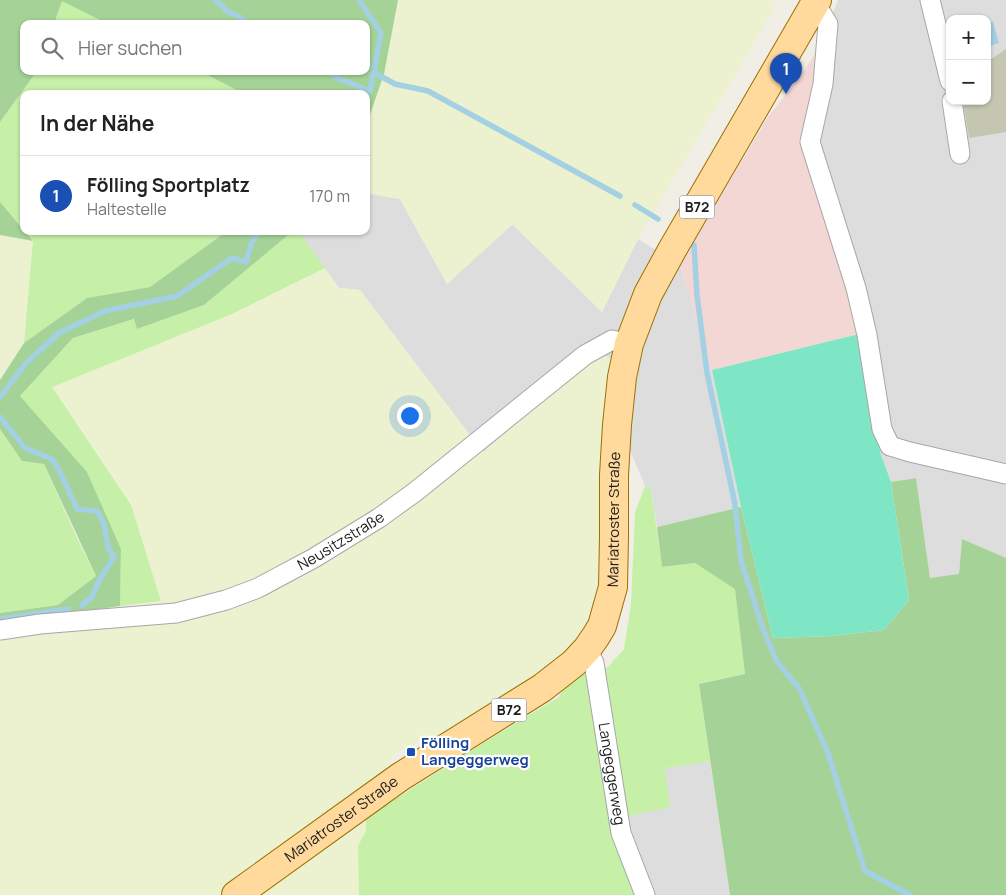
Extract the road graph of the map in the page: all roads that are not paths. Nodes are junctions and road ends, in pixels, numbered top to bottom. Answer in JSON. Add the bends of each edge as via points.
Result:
{"nodes":[{"id":1,"x":930,"y":0,"type":"edge"},
{"id":2,"x":816,"y":2,"type":"edge"},
{"id":3,"x":946,"y":65,"type":"edge"},
{"id":4,"x":953,"y":105,"type":"edge"},
{"id":5,"x":960,"y":154,"type":"dead end"},
{"id":6,"x":629,"y":344,"type":"junction"},
{"id":7,"x":1006,"y":474,"type":"edge"},
{"id":8,"x":0,"y":630,"type":"edge"},
{"id":9,"x":587,"y":649,"type":"junction"},
{"id":10,"x":236,"y":895,"type":"edge"},
{"id":11,"x":645,"y":895,"type":"edge"}],
"edges":[{"from":1,"to":3,"type":"street"},
{"from":2,"to":6,"type":"main road","name":"Mariatroster Straße","number":"B72","via":[[672,250],[648,294]]},
{"from":2,"to":7,"type":"street","name":"Mariatroster Straße","via":[[828,24],[823,84],[810,142],[856,288],[882,429],[890,446]]},
{"from":4,"to":5,"type":"street"},
{"from":6,"to":8,"type":"street","name":"Neusitzstraße","via":[[612,340],[585,355],[379,518],[258,588],[176,613]]},
{"from":6,"to":9,"type":"main road","name":"Mariatroster Straße","number":"B72","via":[[617,418],[612,587],[602,626]]},
{"from":9,"to":10,"type":"main road","name":"Mariatroster Straße","number":"B72","via":[[542,688],[400,778]]},
{"from":9,"to":11,"type":"street","name":"Langeggerweg","via":[[594,663],[621,833]]}]}
